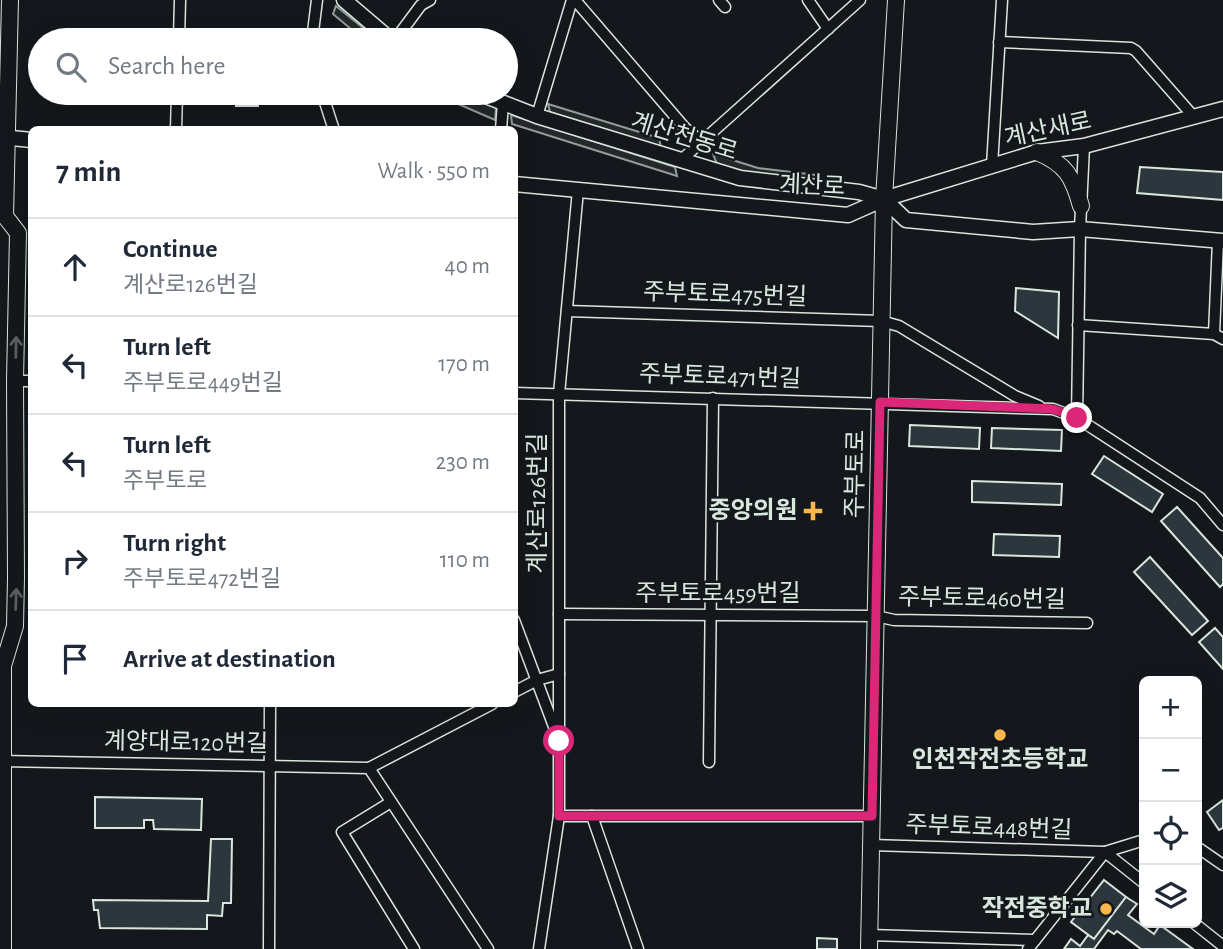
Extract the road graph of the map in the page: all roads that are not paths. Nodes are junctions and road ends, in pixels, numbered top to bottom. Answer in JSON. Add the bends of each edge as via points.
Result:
{"nodes":[{"id":1,"x":10,"y":0,"type":"edge"},
{"id":2,"x":180,"y":0,"type":"edge"},
{"id":3,"x":317,"y":0,"type":"edge"},
{"id":4,"x":344,"y":0,"type":"edge"},
{"id":5,"x":430,"y":0,"type":"edge"},
{"id":6,"x":574,"y":0,"type":"edge"},
{"id":7,"x":808,"y":0,"type":"edge"},
{"id":8,"x":860,"y":0,"type":"edge"},
{"id":9,"x":896,"y":0,"type":"edge"},
{"id":10,"x":1002,"y":0,"type":"edge"},
{"id":11,"x":179,"y":28,"type":"edge"},
{"id":12,"x":314,"y":28,"type":"edge"},
{"id":13,"x":378,"y":28,"type":"edge"},
{"id":14,"x":403,"y":28,"type":"edge"},
{"id":15,"x":828,"y":29,"type":"junction"},
{"id":16,"x":999,"y":42,"type":"junction"},
{"id":17,"x":177,"y":105,"type":"edge"},
{"id":18,"x":326,"y":105,"type":"edge"},
{"id":19,"x":503,"y":105,"type":"edge"},
{"id":20,"x":508,"y":105,"type":"edge"},
{"id":21,"x":1223,"y":109,"type":"edge"},
{"id":22,"x":537,"y":116,"type":"junction"},
{"id":23,"x":1194,"y":117,"type":"junction"},
{"id":24,"x":176,"y":126,"type":"edge"},
{"id":25,"x":333,"y":126,"type":"edge"},
{"id":26,"x":501,"y":126,"type":"edge"},
{"id":27,"x":4,"y":137,"type":"edge"},
{"id":28,"x":28,"y":140,"type":"edge"},
{"id":29,"x":701,"y":142,"type":"junction"},
{"id":30,"x":1084,"y":146,"type":"junction"},
{"id":31,"x":1037,"y":152,"type":"junction"},
{"id":32,"x":680,"y":161,"type":"junction"},
{"id":33,"x":992,"y":166,"type":"junction"},
{"id":34,"x":518,"y":184,"type":"edge"},
{"id":35,"x":578,"y":190,"type":"junction"},
{"id":36,"x":884,"y":199,"type":"junction"},
{"id":37,"x":1081,"y":206,"type":"junction"},
{"id":38,"x":2,"y":219,"type":"edge"},
{"id":39,"x":1080,"y":229,"type":"junction"},
{"id":40,"x":1221,"y":241,"type":"edge"},
{"id":41,"x":567,"y":311,"type":"junction"},
{"id":42,"x":881,"y":321,"type":"junction"},
{"id":43,"x":1078,"y":325,"type":"junction"},
{"id":44,"x":1218,"y":337,"type":"edge"},
{"id":45,"x":23,"y":381,"type":"edge"},
{"id":46,"x":518,"y":393,"type":"edge"},
{"id":47,"x":559,"y":394,"type":"junction"},
{"id":48,"x":713,"y":398,"type":"junction"},
{"id":49,"x":880,"y":402,"type":"junction"},
{"id":50,"x":1045,"y":408,"type":"junction"},
{"id":51,"x":1077,"y":418,"type":"junction"},
{"id":52,"x":1222,"y":522,"type":"edge"},
{"id":53,"x":559,"y":614,"type":"junction"},
{"id":54,"x":710,"y":615,"type":"junction"},
{"id":55,"x":876,"y":616,"type":"junction"},
{"id":56,"x":1087,"y":623,"type":"dead end"},
{"id":57,"x":518,"y":630,"type":"edge"},
{"id":58,"x":2,"y":662,"type":"edge"},
{"id":59,"x":559,"y":674,"type":"junction"},
{"id":60,"x":537,"y":680,"type":"junction"},
{"id":61,"x":518,"y":690,"type":"edge"},
{"id":62,"x":270,"y":707,"type":"edge"},
{"id":63,"x":475,"y":707,"type":"edge"},
{"id":64,"x":559,"y":741,"type":"junction"},
{"id":65,"x":2,"y":761,"type":"edge"},
{"id":66,"x":709,"y":761,"type":"dead end"},
{"id":67,"x":269,"y":766,"type":"junction"},
{"id":68,"x":369,"y":768,"type":"junction"},
{"id":69,"x":391,"y":802,"type":"junction"},
{"id":70,"x":559,"y":816,"type":"junction"},
{"id":71,"x":592,"y":816,"type":"junction"},
{"id":72,"x":872,"y":816,"type":"junction"},
{"id":73,"x":1139,"y":842,"type":"edge"},
{"id":74,"x":871,"y":845,"type":"junction"},
{"id":75,"x":1202,"y":850,"type":"edge"},
{"id":76,"x":1,"y":852,"type":"edge"},
{"id":77,"x":1105,"y":852,"type":"junction"},
{"id":78,"x":1223,"y":865,"type":"edge"},
{"id":79,"x":1139,"y":879,"type":"edge"},
{"id":80,"x":1200,"y":928,"type":"edge"},
{"id":81,"x":869,"y":942,"type":"edge"},
{"id":82,"x":1031,"y":944,"type":"edge"},
{"id":83,"x":1223,"y":946,"type":"edge"},
{"id":84,"x":3,"y":949,"type":"edge"},
{"id":85,"x":269,"y":949,"type":"edge"},
{"id":86,"x":414,"y":949,"type":"edge"},
{"id":87,"x":488,"y":949,"type":"edge"},
{"id":88,"x":539,"y":949,"type":"edge"},
{"id":89,"x":638,"y":949,"type":"edge"}],
"edges":[{"from":1,"to":27,"type":"main road"},
{"from":2,"to":11,"type":"street"},
{"from":3,"to":12,"type":"street"},
{"from":4,"to":13,"type":"street"},
{"from":5,"to":14,"type":"street"},
{"from":6,"to":22,"type":"street"},
{"from":6,"to":29,"type":"street"},
{"from":7,"to":15,"type":"street"},
{"from":8,"to":15,"type":"street"},
{"from":9,"to":36,"type":"main road","name":"주부토로"},
{"from":10,"to":16,"type":"street"},
{"from":15,"to":29,"type":"street"},
{"from":16,"to":23,"type":"street","via":[[1131,48]]},
{"from":16,"to":33,"type":"street"},
{"from":17,"to":24,"type":"street"},
{"from":18,"to":25,"type":"street"},
{"from":19,"to":26,"type":"street"},
{"from":20,"to":22,"type":"street","name":"계산천동로"},
{"from":21,"to":23,"type":"street","name":"계산새로"},
{"from":22,"to":32,"type":"street","name":"계산천동로"},
{"from":23,"to":30,"type":"street","name":"계산새로"},
{"from":27,"to":28,"type":"street"},
{"from":27,"to":38,"type":"main road"},
{"from":29,"to":32,"type":"street"},
{"from":30,"to":31,"type":"street","name":"계산새로"},
{"from":30,"to":37,"type":"street"},
{"from":31,"to":33,"type":"street","name":"계산새로"},
{"from":31,"to":37,"type":"main road","via":[[1067,171]]},
{"from":32,"to":36,"type":"street","name":"계산천동로","via":[[740,178]]},
{"from":33,"to":36,"type":"street","name":"계산새로"},
{"from":34,"to":35,"type":"street","name":"계산로"},
{"from":35,"to":36,"type":"street","name":"계산로","via":[[848,215]]},
{"from":35,"to":41,"type":"street","name":"계산로126번길"},
{"from":36,"to":39,"type":"street","via":[[906,220],[1033,232]]},
{"from":36,"to":42,"type":"main road","name":"주부토로"},
{"from":37,"to":39,"type":"street"},
{"from":45,"to":38,"type":"main road","one_way":true,"via":[[18,233]]},
{"from":39,"to":40,"type":"street"},
{"from":39,"to":43,"type":"street"},
{"from":40,"to":44,"type":"street"},
{"from":41,"to":42,"type":"street","name":"주부토로475번길"},
{"from":41,"to":47,"type":"street","name":"계산로126번길"},
{"from":42,"to":49,"type":"main road","name":"주부토로"},
{"from":42,"to":50,"type":"street","via":[[899,326],[1015,396]]},
{"from":43,"to":44,"type":"street"},
{"from":43,"to":51,"type":"street"},
{"from":58,"to":45,"type":"main road","one_way":true,"via":[[15,626]]},
{"from":46,"to":47,"type":"street","name":"주부토로471번길"},
{"from":47,"to":48,"type":"street","name":"주부토로471번길"},
{"from":47,"to":53,"type":"street","name":"계산로126번길"},
{"from":48,"to":49,"type":"street","name":"주부토로471번길"},
{"from":48,"to":54,"type":"street"},
{"from":49,"to":50,"type":"street","name":"주부토로471번길"},
{"from":49,"to":55,"type":"main road","name":"주부토로"},
{"from":50,"to":51,"type":"street"},
{"from":51,"to":52,"type":"street","via":[[1200,498]]},
{"from":53,"to":54,"type":"street","name":"주부토로459번길"},
{"from":53,"to":59,"type":"street","name":"계산로126번길"},
{"from":54,"to":55,"type":"street","name":"주부토로459번길"},
{"from":54,"to":66,"type":"street"},
{"from":55,"to":56,"type":"street","name":"주부토로460번길"},
{"from":55,"to":72,"type":"main road","name":"주부토로"},
{"from":57,"to":60,"type":"street"},
{"from":58,"to":65,"type":"main road"},
{"from":59,"to":60,"type":"street"},
{"from":59,"to":64,"type":"street","name":"계산로126번길"},
{"from":60,"to":61,"type":"street"},
{"from":60,"to":64,"type":"street"},
{"from":62,"to":67,"type":"street"},
{"from":63,"to":68,"type":"street","name":"계양대로120번길"},
{"from":64,"to":70,"type":"street","name":"계산로126번길"},
{"from":65,"to":67,"type":"street","name":"계양대로120번길"},
{"from":65,"to":76,"type":"main road"},
{"from":67,"to":68,"type":"street","name":"계양대로120번길"},
{"from":67,"to":85,"type":"street"},
{"from":68,"to":69,"type":"street"},
{"from":69,"to":86,"type":"street","via":[[342,832]]},
{"from":69,"to":87,"type":"street"},
{"from":70,"to":71,"type":"street"},
{"from":70,"to":88,"type":"street","name":"계산로126번길"},
{"from":71,"to":72,"type":"street"},
{"from":71,"to":89,"type":"street"},
{"from":72,"to":74,"type":"main road","name":"주부토로"},
{"from":73,"to":77,"type":"street","name":"주부토로448번길"},
{"from":74,"to":77,"type":"street","name":"주부토로448번길"},
{"from":74,"to":81,"type":"main road","name":"주부토로"},
{"from":75,"to":78,"type":"street"},
{"from":76,"to":84,"type":"main road"},
{"from":77,"to":79,"type":"street","name":"주부토로448번길"},
{"from":77,"to":82,"type":"street"},
{"from":80,"to":83,"type":"street"},
{"from":81,"to":82,"type":"street"}]}
